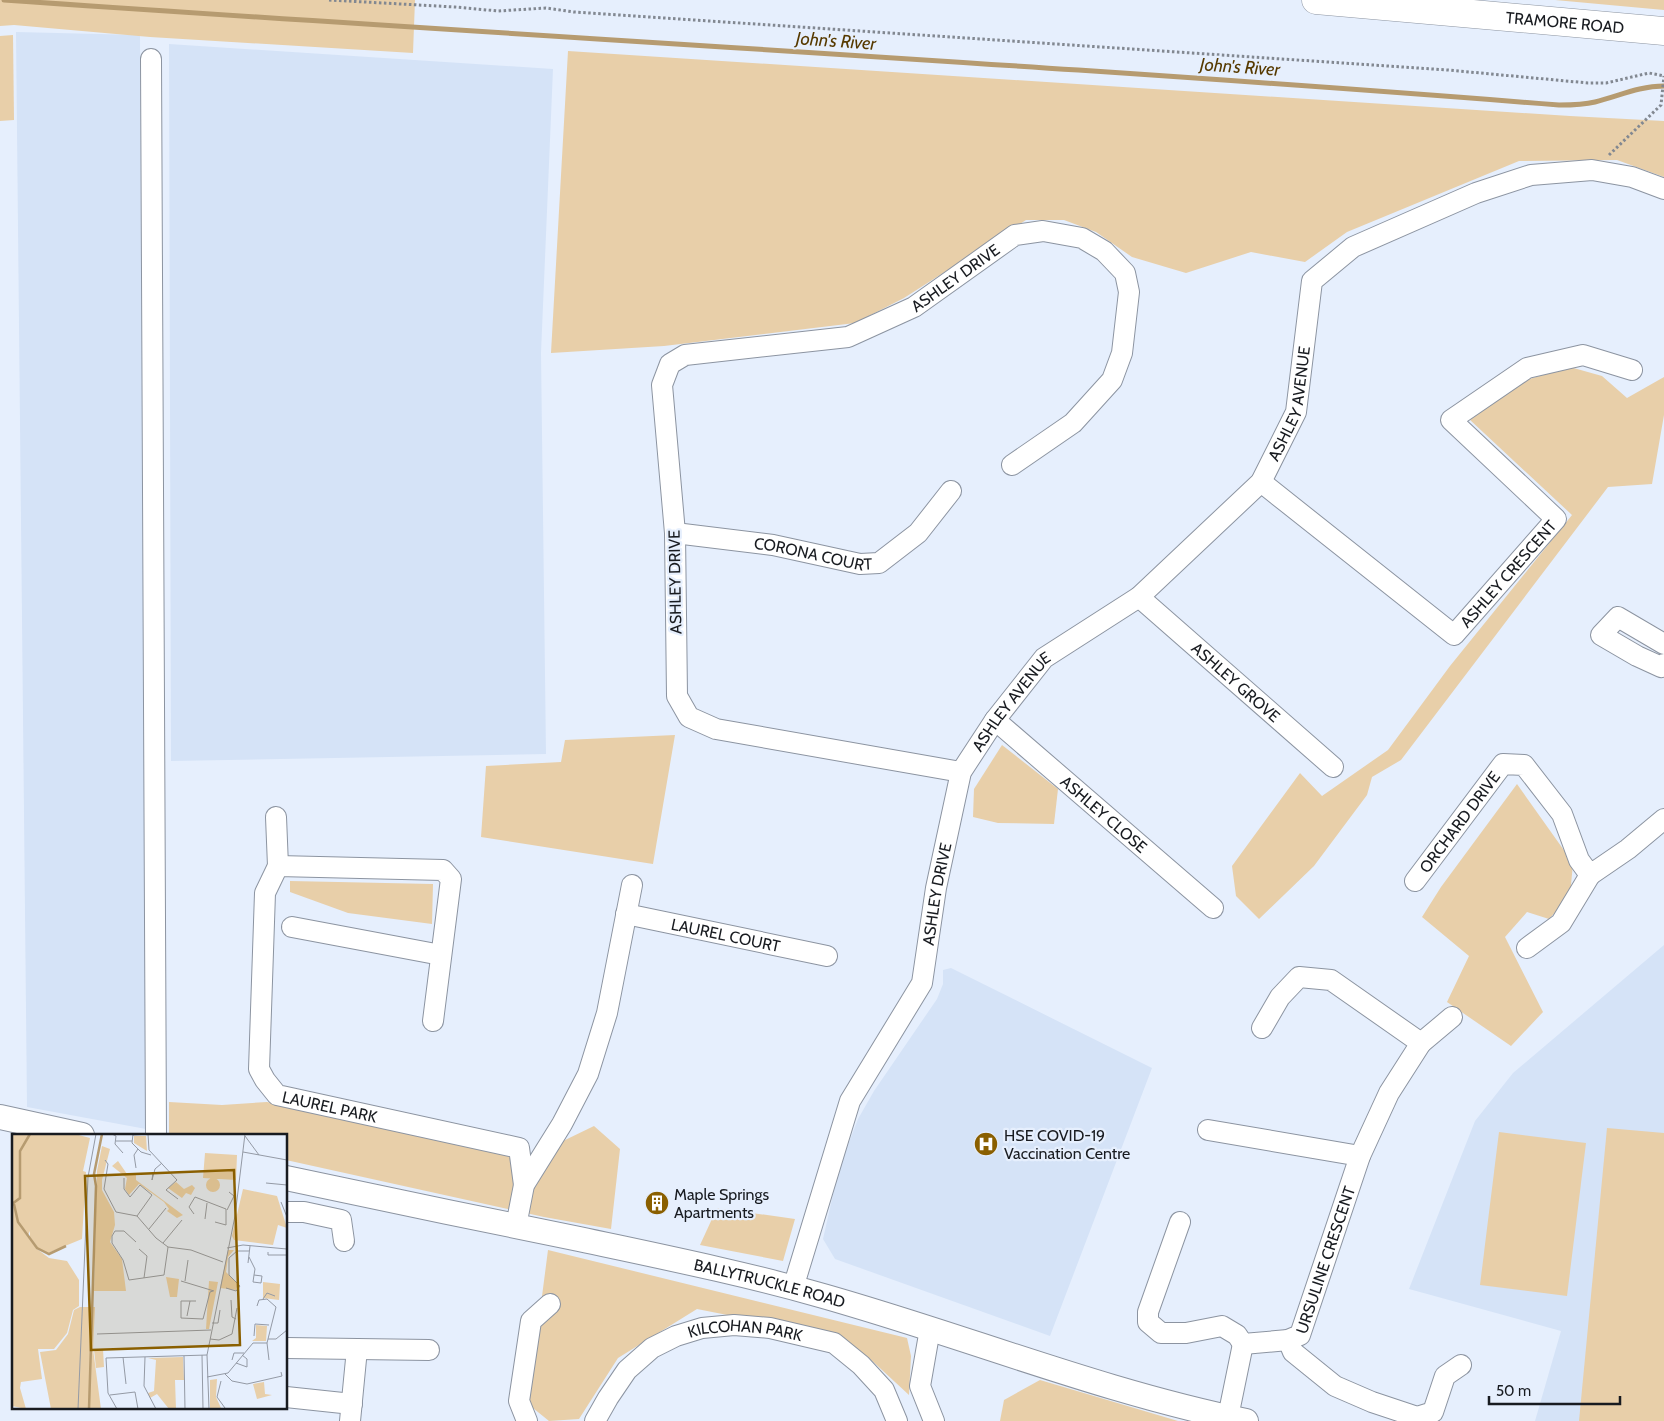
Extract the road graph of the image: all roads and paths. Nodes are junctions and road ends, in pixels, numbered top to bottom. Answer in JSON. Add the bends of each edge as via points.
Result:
{"nodes":[{"id":1,"x":329,"y":0,"type":"edge"},
{"id":2,"x":1316,"y":0,"type":"edge"},
{"id":3,"x":1664,"y":31,"type":"edge"},
{"id":4,"x":151,"y":59,"type":"dead end"},
{"id":5,"x":1664,"y":76,"type":"edge"},
{"id":6,"x":1662,"y":106,"type":"edge"},
{"id":7,"x":1592,"y":170,"type":"junction"},
{"id":8,"x":1664,"y":189,"type":"edge"},
{"id":9,"x":1632,"y":370,"type":"dead end"},
{"id":10,"x":1012,"y":465,"type":"dead end"},
{"id":11,"x":1261,"y":482,"type":"junction"},
{"id":12,"x":951,"y":490,"type":"dead end"},
{"id":13,"x":675,"y":534,"type":"junction"},
{"id":14,"x":1139,"y":597,"type":"junction"},
{"id":15,"x":1664,"y":644,"type":"edge"},
{"id":16,"x":1664,"y":664,"type":"edge"},
{"id":17,"x":995,"y":720,"type":"junction"},
{"id":18,"x":1333,"y":767,"type":"dead end"},
{"id":19,"x":961,"y":772,"type":"junction"},
{"id":20,"x":276,"y":817,"type":"dead end"},
{"id":21,"x":1664,"y":819,"type":"edge"},
{"id":22,"x":278,"y":866,"type":"junction"},
{"id":23,"x":1590,"y":875,"type":"junction"},
{"id":24,"x":1415,"y":881,"type":"dead end"},
{"id":25,"x":632,"y":885,"type":"dead end"},
{"id":26,"x":1213,"y":908,"type":"dead end"},
{"id":27,"x":626,"y":914,"type":"junction"},
{"id":28,"x":292,"y":926,"type":"dead end"},
{"id":29,"x":1527,"y":948,"type":"dead end"},
{"id":30,"x":441,"y":955,"type":"junction"},
{"id":31,"x":827,"y":956,"type":"dead end"},
{"id":32,"x":1452,"y":1017,"type":"dead end"},
{"id":33,"x":433,"y":1020,"type":"dead end"},
{"id":34,"x":1262,"y":1028,"type":"dead end"},
{"id":35,"x":1421,"y":1043,"type":"junction"},
{"id":36,"x":0,"y":1117,"type":"edge"},
{"id":37,"x":1208,"y":1130,"type":"dead end"},
{"id":38,"x":74,"y":1134,"type":"edge"},
{"id":39,"x":156,"y":1134,"type":"edge"},
{"id":40,"x":1360,"y":1156,"type":"junction"},
{"id":41,"x":288,"y":1178,"type":"edge"},
{"id":42,"x":524,"y":1185,"type":"junction"},
{"id":43,"x":288,"y":1212,"type":"edge"},
{"id":44,"x":1180,"y":1222,"type":"dead end"},
{"id":45,"x":516,"y":1226,"type":"junction"},
{"id":46,"x":344,"y":1241,"type":"dead end"},
{"id":47,"x":793,"y":1288,"type":"junction"},
{"id":48,"x":550,"y":1304,"type":"dead end"},
{"id":49,"x":930,"y":1329,"type":"junction"},
{"id":50,"x":1288,"y":1340,"type":"junction"},
{"id":51,"x":1243,"y":1344,"type":"junction"},
{"id":52,"x":288,"y":1348,"type":"edge"},
{"id":53,"x":357,"y":1348,"type":"junction"},
{"id":54,"x":429,"y":1350,"type":"dead end"},
{"id":55,"x":1461,"y":1365,"type":"dead end"},
{"id":56,"x":288,"y":1397,"type":"edge"},
{"id":57,"x":351,"y":1412,"type":"edge"},
{"id":58,"x":1237,"y":1419,"type":"edge"},
{"id":59,"x":527,"y":1421,"type":"edge"},
{"id":60,"x":595,"y":1421,"type":"edge"},
{"id":61,"x":897,"y":1421,"type":"edge"},
{"id":62,"x":934,"y":1421,"type":"edge"}],
"edges":[{"from":1,"to":5,"type":"path","via":[[498,11],[546,8],[1438,69],[1597,84],[1649,73]]},
{"from":2,"to":3,"type":"main road","name":"TRAMORE ROAD"},
{"from":4,"to":39,"type":"street"},
{"from":5,"to":6,"type":"path"},
{"from":6,"to":7,"type":"path"},
{"from":7,"to":8,"type":"street","name":"ASHLEY AVENUE","via":[[1632,177]]},
{"from":7,"to":11,"type":"street","name":"ASHLEY AVENUE","via":[[1531,175],[1476,193],[1353,246],[1312,281],[1296,412]]},
{"from":9,"to":11,"type":"street","name":"ASHLEY CRESCENT","via":[[1583,355],[1527,368],[1451,420],[1556,519],[1454,635]]},
{"from":10,"to":13,"type":"street","name":"ASHLEY DRIVE","via":[[1073,423],[1112,380],[1122,353],[1129,292],[1125,273],[1104,251],[1082,238],[1043,231],[1015,235],[914,307],[848,337],[685,355],[670,364],[662,385]]},
{"from":11,"to":14,"type":"street","name":"ASHLEY AVENUE"},
{"from":12,"to":13,"type":"street","name":"CORONA COURT","via":[[918,533],[879,563],[860,564],[773,545]]},
{"from":13,"to":19,"type":"street","name":"ASHLEY DRIVE","via":[[677,696],[689,716],[716,729]]},
{"from":14,"to":17,"type":"street","name":"ASHLEY AVENUE","via":[[1044,658]]},
{"from":14,"to":18,"type":"street","name":"ASHLEY GROVE"},
{"from":15,"to":16,"type":"street","via":[[1618,617],[1601,635],[1637,656],[1661,667]]},
{"from":17,"to":19,"type":"street","name":"ASHLEY AVENUE"},
{"from":17,"to":26,"type":"street","name":"ASHLEY CLOSE"},
{"from":19,"to":47,"type":"street","name":"ASHLEY DRIVE","via":[[936,888],[922,983],[850,1101]]},
{"from":20,"to":22,"type":"street","name":"LAUREL PARK"},
{"from":21,"to":23,"type":"street"},
{"from":22,"to":30,"type":"street","via":[[443,870],[451,879]]},
{"from":22,"to":42,"type":"street","name":"LAUREL PARK","via":[[265,893],[260,1069],[265,1080],[277,1095],[519,1148]]},
{"from":23,"to":24,"type":"street","name":"ORCHARD DRIVE","via":[[1579,860],[1562,814],[1524,765],[1503,764]]},
{"from":23,"to":29,"type":"street","via":[[1561,924]]},
{"from":25,"to":27,"type":"street","name":"LAUREL PARK"},
{"from":27,"to":31,"type":"street","name":"LAUREL COURT"},
{"from":27,"to":42,"type":"street","name":"LAUREL PARK","via":[[607,1013],[588,1074]]},
{"from":28,"to":30,"type":"street"},
{"from":30,"to":33,"type":"street"},
{"from":32,"to":35,"type":"street","name":"URSULINE CRESCENT"},
{"from":34,"to":35,"type":"street","via":[[1280,997],[1299,978],[1331,980]]},
{"from":35,"to":40,"type":"street","name":"URSULINE CRESCENT","via":[[1389,1093]]},
{"from":36,"to":38,"type":"street"},
{"from":37,"to":40,"type":"street"},
{"from":40,"to":50,"type":"street","name":"URSULINE CRESCENT","via":[[1300,1335]]},
{"from":41,"to":45,"type":"street","name":"BALLYTRUCKLE ROAD"},
{"from":42,"to":45,"type":"street","name":"LAUREL PARK"},
{"from":43,"to":46,"type":"street","via":[[341,1220]]},
{"from":44,"to":51,"type":"street","via":[[1148,1312],[1148,1322],[1161,1333],[1186,1334],[1222,1326],[1237,1335]]},
{"from":45,"to":47,"type":"street","name":"BALLYTRUCKLE ROAD"},
{"from":47,"to":49,"type":"street","name":"BALLYTRUCKLE ROAD"},
{"from":48,"to":59,"type":"street","via":[[531,1321],[519,1401]]},
{"from":49,"to":58,"type":"street","name":"BALLYTRUCKLE ROAD","via":[[1120,1390]]},
{"from":49,"to":62,"type":"street","via":[[920,1386]]},
{"from":50,"to":51,"type":"street","name":"URSULINE CRESCENT"},
{"from":50,"to":55,"type":"street","via":[[1293,1352],[1335,1386],[1417,1417],[1433,1412],[1446,1376]]},
{"from":51,"to":58,"type":"street"},
{"from":52,"to":53,"type":"street"},
{"from":53,"to":54,"type":"street"},
{"from":53,"to":57,"type":"street"},
{"from":56,"to":57,"type":"street"},
{"from":60,"to":61,"type":"street","name":"KILCOHAN PARK","via":[[627,1370],[652,1348],[702,1328],[734,1325],[770,1328],[834,1343],[884,1390]]}]}
